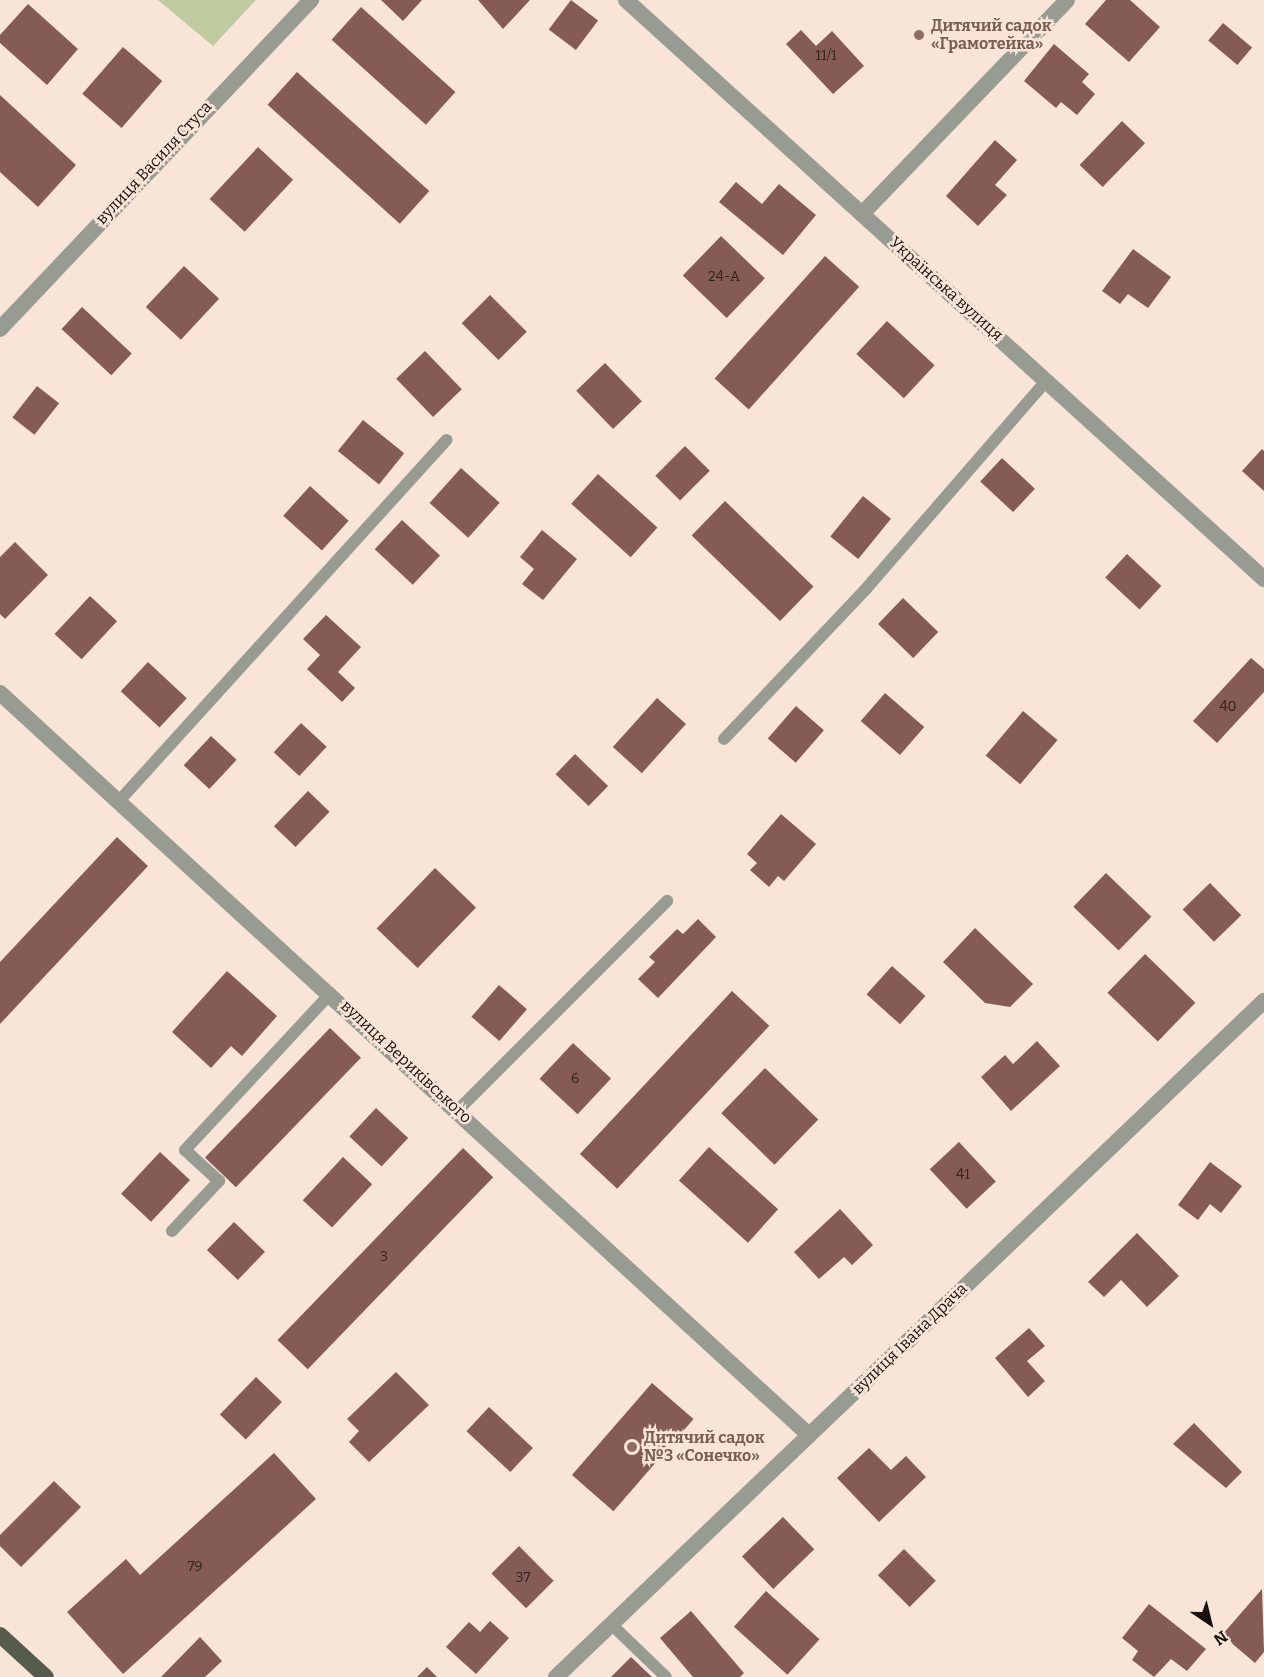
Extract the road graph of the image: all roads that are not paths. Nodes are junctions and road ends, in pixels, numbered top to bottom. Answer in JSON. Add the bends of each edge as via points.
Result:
{"nodes":[{"id":1,"x":310,"y":0,"type":"edge"},
{"id":2,"x":626,"y":0,"type":"edge"},
{"id":3,"x":1067,"y":0,"type":"edge"},
{"id":4,"x":862,"y":214,"type":"junction"},
{"id":5,"x":0,"y":329,"type":"edge"},
{"id":6,"x":1047,"y":380,"type":"junction"},
{"id":7,"x":447,"y":440,"type":"dead end"},
{"id":8,"x":1264,"y":579,"type":"edge"},
{"id":9,"x":0,"y":693,"type":"edge"},
{"id":10,"x":724,"y":739,"type":"dead end"},
{"id":11,"x":120,"y":800,"type":"junction"},
{"id":12,"x":667,"y":901,"type":"dead end"},
{"id":13,"x":331,"y":993,"type":"junction"},
{"id":14,"x":1264,"y":1001,"type":"edge"},
{"id":15,"x":458,"y":1110,"type":"junction"},
{"id":16,"x":172,"y":1231,"type":"dead end"},
{"id":17,"x":809,"y":1435,"type":"junction"},
{"id":18,"x":611,"y":1624,"type":"junction"},
{"id":19,"x":0,"y":1635,"type":"edge"},
{"id":20,"x":46,"y":1677,"type":"edge"},
{"id":21,"x":556,"y":1677,"type":"edge"},
{"id":22,"x":666,"y":1677,"type":"edge"}],
"edges":[{"from":1,"to":5,"type":"street","name":"вулиця Василя Стуса"},
{"from":2,"to":4,"type":"street","name":"Українська вулиця"},
{"from":3,"to":4,"type":"street"},
{"from":4,"to":6,"type":"street","name":"Українська вулиця"},
{"from":6,"to":8,"type":"street","name":"Українська вулиця"},
{"from":6,"to":10,"type":"lane","via":[[865,590]]},
{"from":7,"to":11,"type":"lane"},
{"from":9,"to":11,"type":"street","name":"вулиця Вериківського"},
{"from":11,"to":13,"type":"street","name":"вулиця Вериківського"},
{"from":12,"to":15,"type":"lane"},
{"from":13,"to":15,"type":"street","name":"вулиця Вериківського"},
{"from":13,"to":16,"type":"lane","via":[[185,1150],[219,1181]]},
{"from":14,"to":17,"type":"street","name":"вулиця Івана Драча"},
{"from":15,"to":17,"type":"street","name":"вулиця Вериківського"},
{"from":17,"to":18,"type":"street","name":"вулиця Івана Драча"},
{"from":18,"to":21,"type":"street","name":"вулиця Івана Драча"},
{"from":18,"to":22,"type":"lane"},
{"from":19,"to":20,"type":"main road"}]}
